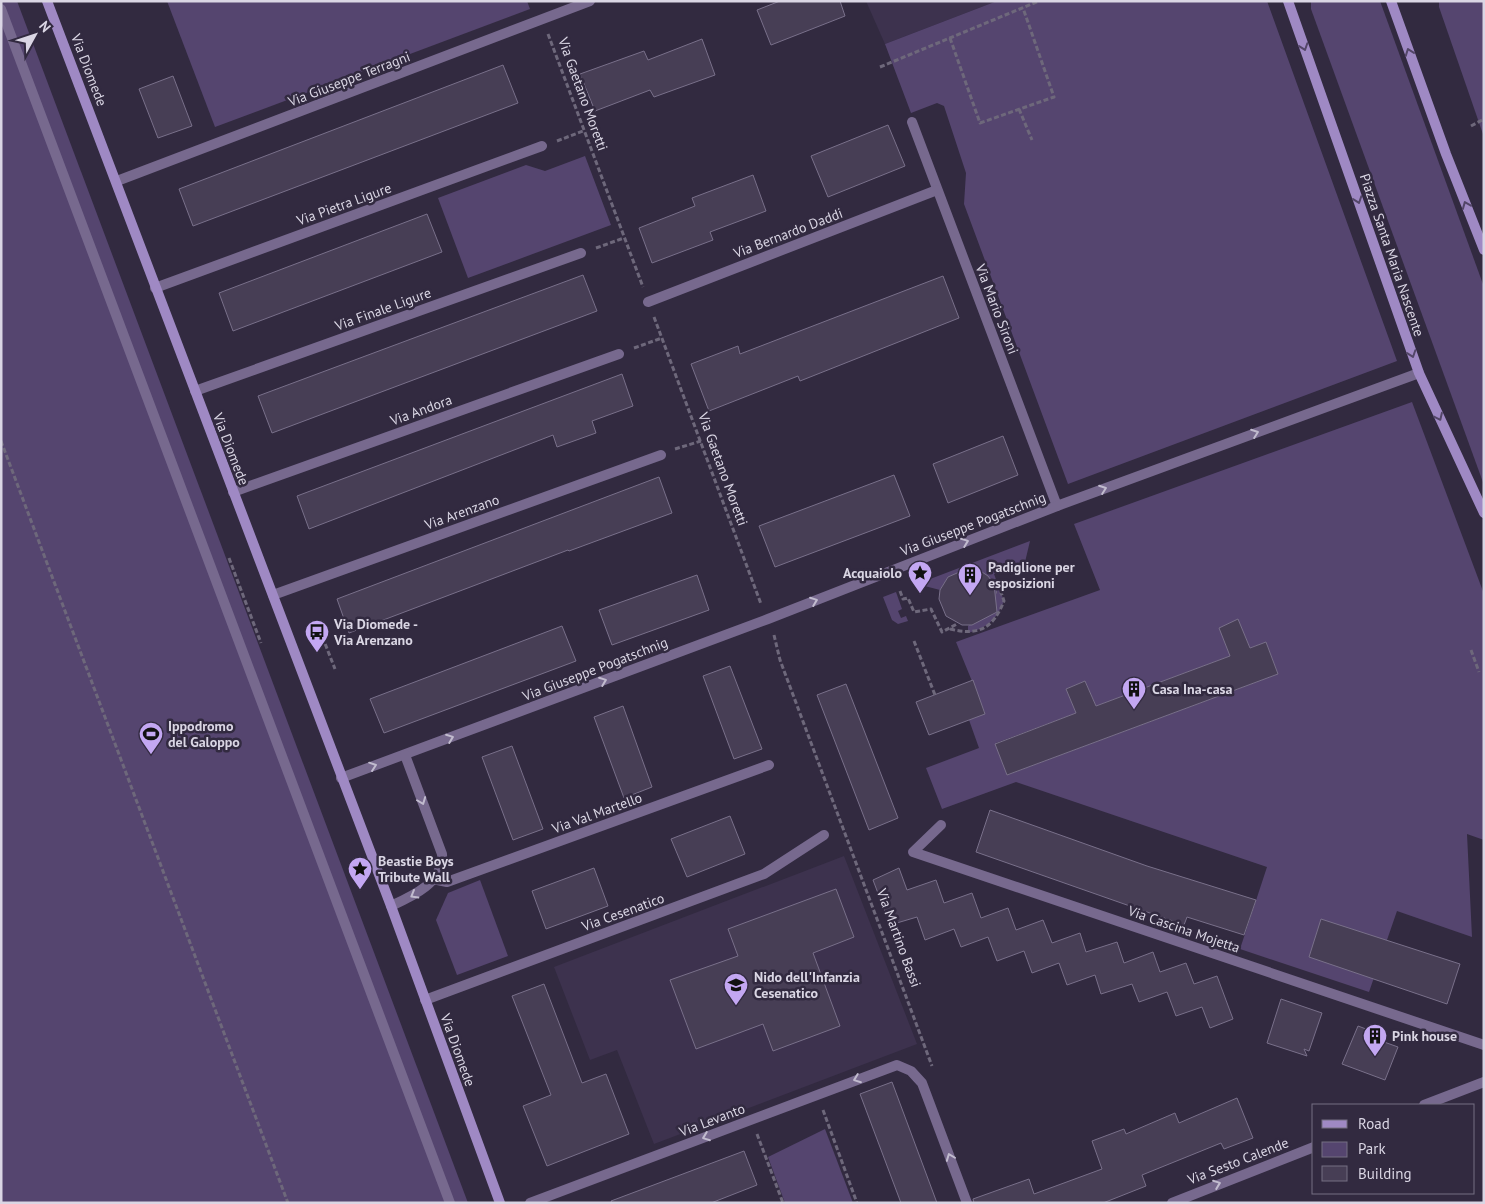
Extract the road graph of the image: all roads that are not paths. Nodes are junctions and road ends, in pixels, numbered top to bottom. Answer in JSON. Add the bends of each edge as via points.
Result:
{"nodes":[{"id":1,"x":47,"y":1,"type":"edge"},
{"id":2,"x":590,"y":1,"type":"edge"},
{"id":3,"x":1288,"y":1,"type":"edge"},
{"id":4,"x":1391,"y":1,"type":"edge"},
{"id":5,"x":1,"y":9,"type":"edge"},
{"id":6,"x":912,"y":122,"type":"dead end"},
{"id":7,"x":542,"y":146,"type":"road end"},
{"id":8,"x":117,"y":181,"type":"junction"},
{"id":9,"x":937,"y":190,"type":"junction"},
{"id":10,"x":1484,"y":250,"type":"edge"},
{"id":11,"x":581,"y":253,"type":"road end"},
{"id":12,"x":155,"y":288,"type":"junction"},
{"id":13,"x":648,"y":302,"type":"road end"},
{"id":14,"x":619,"y":354,"type":"road end"},
{"id":15,"x":1419,"y":372,"type":"junction"},
{"id":16,"x":195,"y":391,"type":"junction"},
{"id":17,"x":661,"y":454,"type":"road end"},
{"id":18,"x":233,"y":492,"type":"junction"},
{"id":19,"x":1057,"y":506,"type":"junction"},
{"id":20,"x":1484,"y":513,"type":"edge"},
{"id":21,"x":273,"y":595,"type":"junction"},
{"id":22,"x":405,"y":755,"type":"junction"},
{"id":23,"x":769,"y":765,"type":"dead end"},
{"id":24,"x":341,"y":778,"type":"junction"},
{"id":25,"x":941,"y":825,"type":"dead end"},
{"id":26,"x":824,"y":836,"type":"dead end"},
{"id":27,"x":433,"y":878,"type":"junction"},
{"id":28,"x":391,"y":906,"type":"junction"},
{"id":29,"x":425,"y":1000,"type":"junction"},
{"id":30,"x":1484,"y":1045,"type":"edge"},
{"id":31,"x":1484,"y":1082,"type":"edge"},
{"id":32,"x":1427,"y":1104,"type":"edge"},
{"id":33,"x":1312,"y":1148,"type":"edge"},
{"id":34,"x":450,"y":1203,"type":"edge"},
{"id":35,"x":500,"y":1203,"type":"edge"},
{"id":36,"x":530,"y":1203,"type":"edge"},
{"id":37,"x":967,"y":1203,"type":"edge"},
{"id":38,"x":1172,"y":1203,"type":"edge"}],
"edges":[{"from":1,"to":8,"type":"street","name":"Via Diomede"},
{"from":2,"to":8,"type":"street","name":"Via Giuseppe Terragni"},
{"from":3,"to":15,"type":"street","name":"Piazza Santa Maria Nascente","one_way":true},
{"from":10,"to":4,"type":"street","one_way":true},
{"from":5,"to":34,"type":"street"},
{"from":6,"to":9,"type":"street","name":"Via Mario Sironi"},
{"from":7,"to":12,"type":"street","name":"Via Pietra Ligure"},
{"from":8,"to":12,"type":"street","name":"Via Diomede"},
{"from":9,"to":13,"type":"street","name":"Via Bernardo Daddi"},
{"from":9,"to":19,"type":"street","name":"Via Mario Sironi"},
{"from":11,"to":16,"type":"street","name":"Via Finale Ligure"},
{"from":12,"to":16,"type":"street","name":"Via Diomede"},
{"from":14,"to":18,"type":"street","name":"Via Andora"},
{"from":19,"to":15,"type":"street","name":"Via Giuseppe Pogatschnig","one_way":true},
{"from":15,"to":20,"type":"street","name":"Piazza Santa Maria Nascente","one_way":true},
{"from":16,"to":18,"type":"street","name":"Via Diomede"},
{"from":17,"to":21,"type":"street","name":"Via Arenzano"},
{"from":18,"to":21,"type":"street","name":"Via Diomede"},
{"from":22,"to":19,"type":"street","name":"Via Giuseppe Pogatschnig","one_way":true},
{"from":21,"to":24,"type":"street","name":"Via Diomede"},
{"from":24,"to":22,"type":"street","name":"Via Giuseppe Pogatschnig","one_way":true},
{"from":22,"to":27,"type":"street","one_way":true,"via":[[442,854],[442,862]]},
{"from":23,"to":27,"type":"street","name":"Via Val Martello","via":[[447,882]]},
{"from":24,"to":28,"type":"street","name":"Via Diomede"},
{"from":25,"to":30,"type":"street","name":"Via Cascina Mojetta","via":[[912,852]]},
{"from":26,"to":29,"type":"street","name":"Via Cesenatico","via":[[764,874]]},
{"from":27,"to":28,"type":"street","one_way":true,"via":[[419,893]]},
{"from":28,"to":29,"type":"street","name":"Via Diomede"},
{"from":29,"to":35,"type":"street","name":"Via Diomede"},
{"from":31,"to":32,"type":"street"},
{"from":38,"to":33,"type":"street","name":"Via Sesto Calende","one_way":true},
{"from":37,"to":36,"type":"street","name":"Via Levanto","one_way":true,"via":[[922,1083],[904,1066],[889,1066]]}]}
